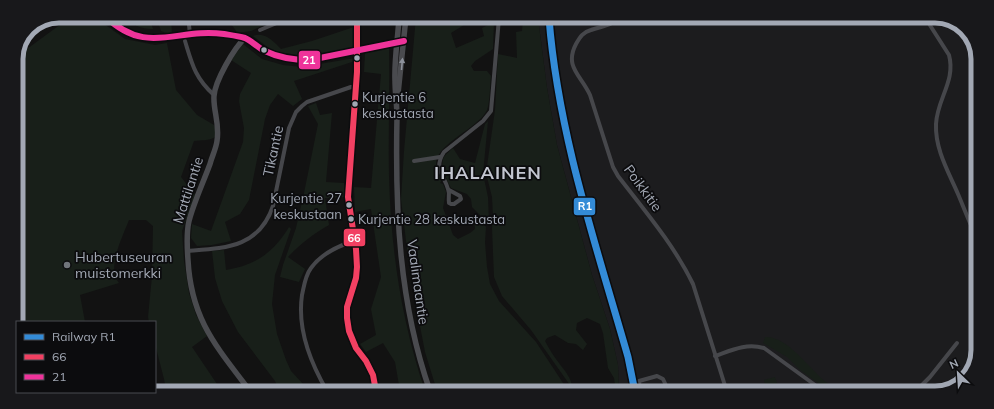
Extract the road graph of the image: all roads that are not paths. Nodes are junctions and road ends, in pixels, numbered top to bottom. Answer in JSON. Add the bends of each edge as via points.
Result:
{"nodes":[{"id":1,"x":114,"y":23,"type":"edge"},
{"id":2,"x":189,"y":23,"type":"edge"},
{"id":3,"x":276,"y":23,"type":"edge"},
{"id":4,"x":357,"y":23,"type":"edge"},
{"id":5,"x":399,"y":23,"type":"edge"},
{"id":6,"x":406,"y":23,"type":"edge"},
{"id":7,"x":499,"y":23,"type":"edge"},
{"id":8,"x":614,"y":23,"type":"edge"},
{"id":9,"x":929,"y":23,"type":"edge"},
{"id":10,"x":260,"y":30,"type":"dead end"},
{"id":11,"x":190,"y":34,"type":"junction"},
{"id":12,"x":245,"y":38,"type":"junction"},
{"id":13,"x":185,"y":41,"type":"dead end"},
{"id":14,"x":404,"y":41,"type":"junction"},
{"id":15,"x":397,"y":42,"type":"junction"},
{"id":16,"x":358,"y":50,"type":"junction"},
{"id":17,"x":357,"y":87,"type":"junction"},
{"id":18,"x":214,"y":95,"type":"junction"},
{"id":19,"x":397,"y":102,"type":"junction"},
{"id":20,"x":440,"y":157,"type":"junction"},
{"id":21,"x":414,"y":161,"type":"dead end"},
{"id":22,"x":449,"y":190,"type":"dead end"},
{"id":23,"x":971,"y":225,"type":"edge"},
{"id":24,"x":354,"y":241,"type":"junction"},
{"id":25,"x":187,"y":251,"type":"junction"},
{"id":26,"x":956,"y":342,"type":"dead end"},
{"id":27,"x":715,"y":356,"type":"junction"},
{"id":28,"x":247,"y":386,"type":"edge"},
{"id":29,"x":324,"y":386,"type":"edge"},
{"id":30,"x":375,"y":386,"type":"edge"},
{"id":31,"x":429,"y":386,"type":"edge"},
{"id":32,"x":639,"y":386,"type":"edge"},
{"id":33,"x":666,"y":386,"type":"edge"},
{"id":34,"x":725,"y":386,"type":"edge"},
{"id":35,"x":816,"y":386,"type":"edge"},
{"id":36,"x":921,"y":386,"type":"edge"}],
"edges":[{"from":1,"to":11,"type":"street","via":[[121,29],[154,39]]},
{"from":2,"to":11,"type":"street"},
{"from":3,"to":10,"type":"street"},
{"from":4,"to":16,"type":"street"},
{"from":5,"to":15,"type":"street","name":"Vaalimaantie"},
{"from":6,"to":14,"type":"street","name":"Vaalimaantie"},
{"from":7,"to":20,"type":"street","via":[[491,111],[483,121]]},
{"from":8,"to":27,"type":"street","name":"Poikkitie","via":[[584,33],[572,53],[571,60],[574,69],[587,87],[613,168],[659,229],[693,284]]},
{"from":9,"to":23,"type":"street","via":[[951,62],[950,78],[936,123],[938,149]]},
{"from":11,"to":12,"type":"street","via":[[223,34]]},
{"from":12,"to":16,"type":"street","via":[[266,51],[295,60],[310,60]]},
{"from":12,"to":18,"type":"street","name":"Mattilantie","via":[[228,61]]},
{"from":13,"to":18,"type":"street","via":[[195,72]]},
{"from":14,"to":15,"type":"street"},
{"from":19,"to":14,"type":"street","name":"Vaalimaantie","one_way":true},
{"from":15,"to":16,"type":"street"},
{"from":15,"to":19,"type":"street","name":"Vaalimaantie","via":[[394,81]]},
{"from":16,"to":17,"type":"street"},
{"from":17,"to":24,"type":"street","via":[[348,197]]},
{"from":17,"to":25,"type":"street","name":"Tikantie","via":[[307,102],[296,112],[289,128],[273,206],[270,215],[256,234],[248,240],[228,247]]},
{"from":18,"to":25,"type":"street","name":"Mattilantie","via":[[218,124],[217,143],[190,220]]},
{"from":19,"to":31,"type":"street","name":"Vaalimaantie","via":[[396,198],[404,283],[414,337]]},
{"from":20,"to":21,"type":"street"},
{"from":20,"to":22,"type":"street","via":[[439,170]]},
{"from":24,"to":29,"type":"street","via":[[321,258],[310,270],[303,286],[301,314],[305,342]]},
{"from":24,"to":30,"type":"street","via":[[357,267],[347,307],[347,318],[356,348],[366,361]]},
{"from":25,"to":28,"type":"street","name":"Mattilantie","via":[[191,289],[198,314],[214,343]]},
{"from":26,"to":36,"type":"street"},
{"from":27,"to":34,"type":"street","name":"Poikkitie"},
{"from":27,"to":35,"type":"street","via":[[754,345],[764,348]]},
{"from":32,"to":33,"type":"street","via":[[639,381],[657,376],[663,379]]}]}
